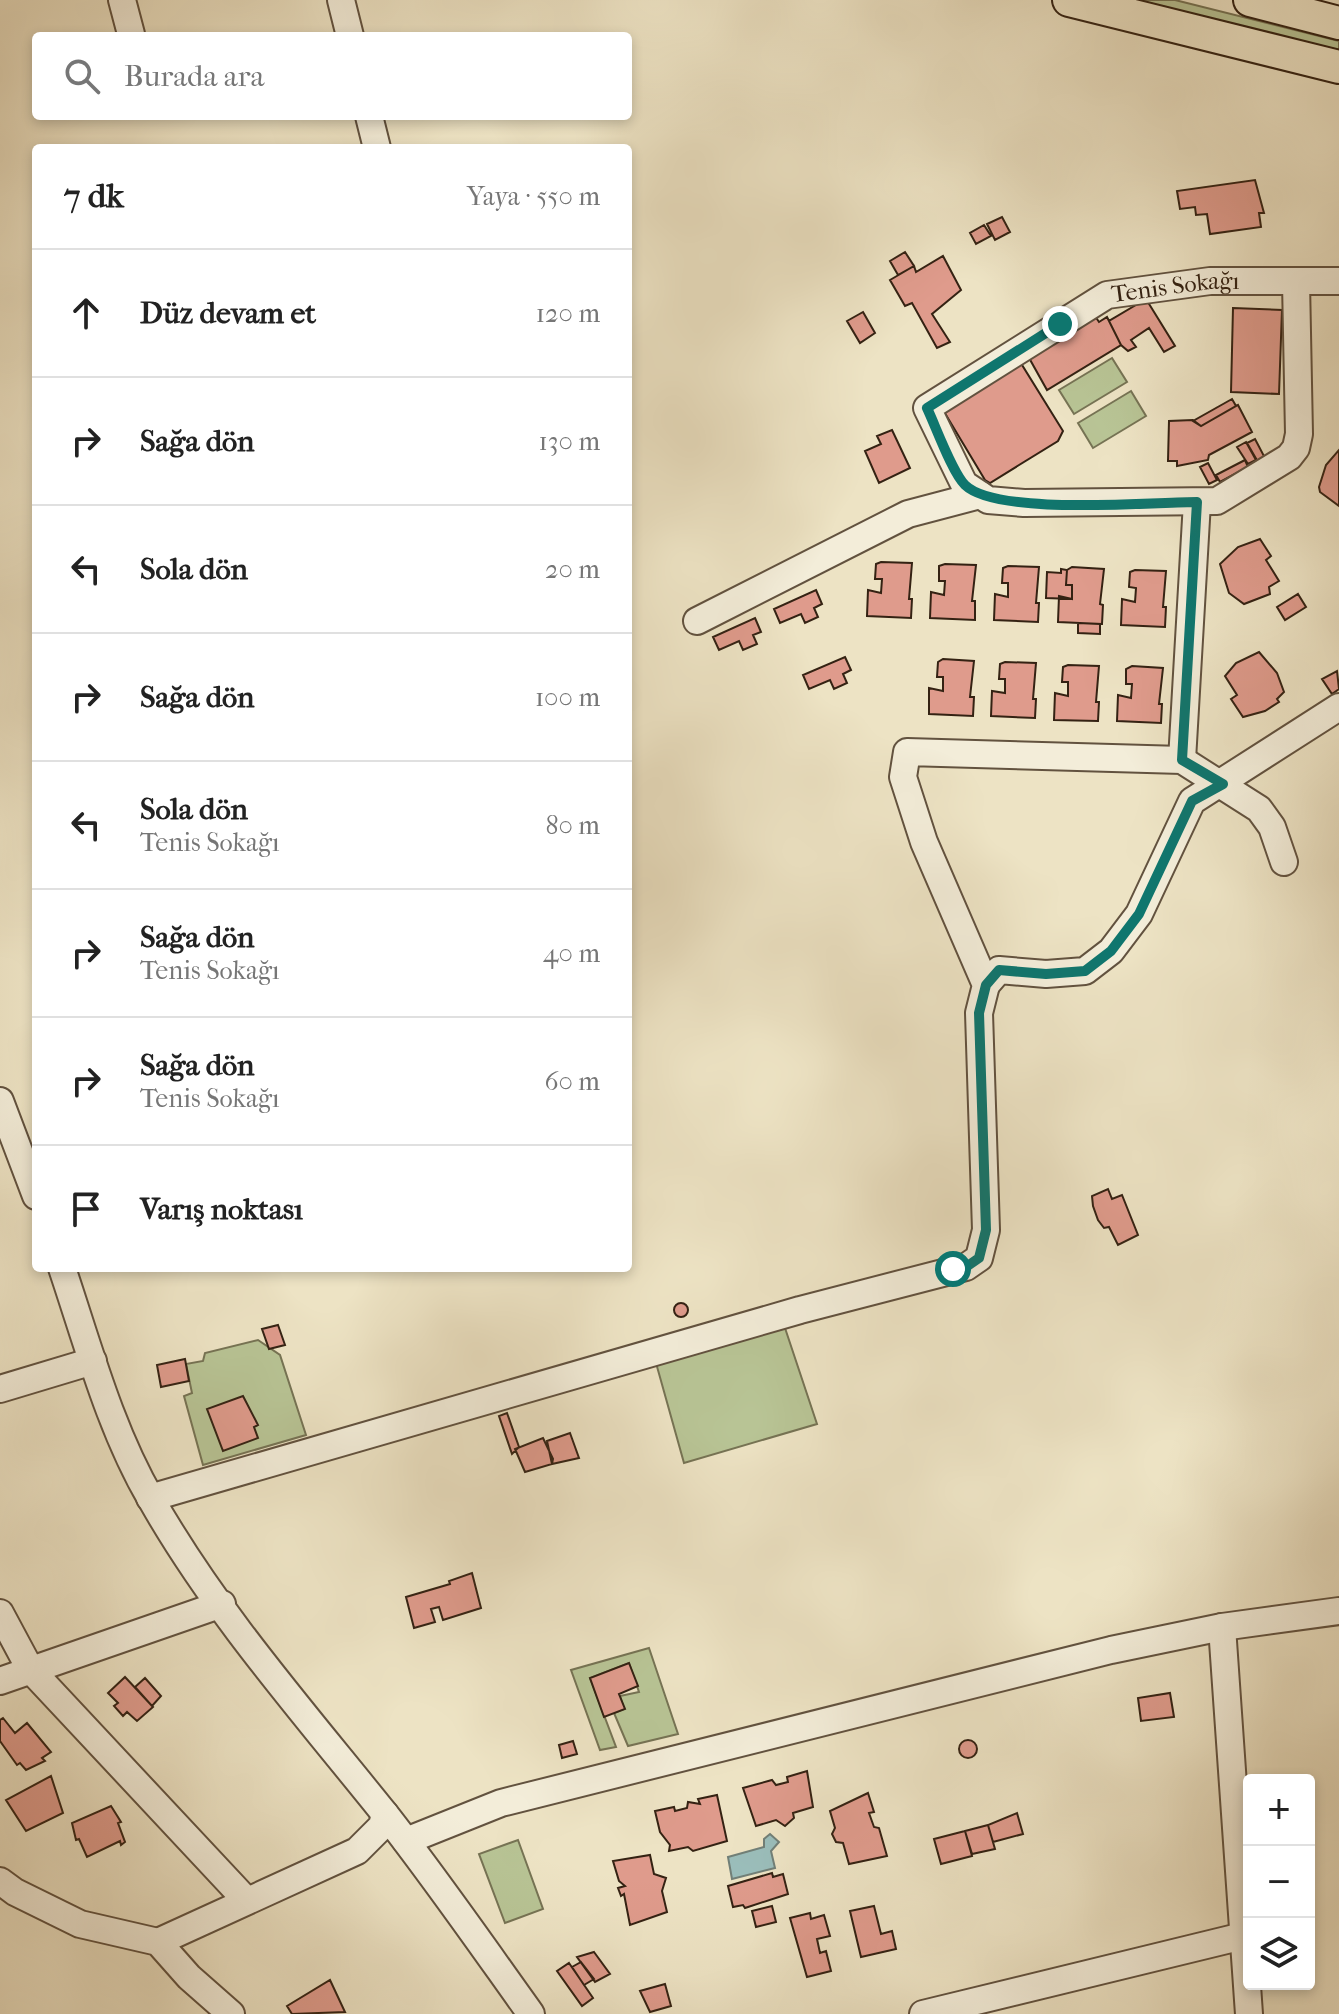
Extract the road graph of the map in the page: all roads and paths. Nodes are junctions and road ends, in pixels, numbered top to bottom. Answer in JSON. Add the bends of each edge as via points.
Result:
{"nodes":[{"id":1,"x":122,"y":0,"type":"edge"},
{"id":2,"x":341,"y":0,"type":"edge"},
{"id":3,"x":1069,"y":0,"type":"edge"},
{"id":4,"x":1250,"y":0,"type":"edge"},
{"id":5,"x":1339,"y":23,"type":"edge"},
{"id":6,"x":130,"y":32,"type":"edge"},
{"id":7,"x":349,"y":32,"type":"edge"},
{"id":8,"x":1339,"y":67,"type":"edge"},
{"id":9,"x":370,"y":120,"type":"edge"},
{"id":10,"x":376,"y":144,"type":"edge"},
{"id":11,"x":1339,"y":281,"type":"edge"},
{"id":12,"x":1296,"y":282,"type":"junction"},
{"id":13,"x":980,"y":495,"type":"junction"},
{"id":14,"x":1197,"y":502,"type":"junction"},
{"id":15,"x":697,"y":621,"type":"dead end"},
{"id":16,"x":1339,"y":707,"type":"edge"},
{"id":17,"x":1182,"y":760,"type":"junction"},
{"id":18,"x":1223,"y":784,"type":"junction"},
{"id":19,"x":1284,"y":862,"type":"dead end"},
{"id":20,"x":986,"y":985,"type":"junction"},
{"id":21,"x":0,"y":1101,"type":"edge"},
{"id":22,"x":32,"y":1185,"type":"edge"},
{"id":23,"x":63,"y":1272,"type":"edge"},
{"id":24,"x":93,"y":1361,"type":"junction"},
{"id":25,"x":0,"y":1389,"type":"edge"},
{"id":26,"x":150,"y":1498,"type":"junction"},
{"id":27,"x":222,"y":1604,"type":"junction"},
{"id":28,"x":1339,"y":1611,"type":"edge"},
{"id":29,"x":0,"y":1613,"type":"edge"},
{"id":30,"x":1222,"y":1627,"type":"junction"},
{"id":31,"x":30,"y":1669,"type":"junction"},
{"id":32,"x":0,"y":1681,"type":"edge"},
{"id":33,"x":385,"y":1814,"type":"junction"},
{"id":34,"x":406,"y":1841,"type":"junction"},
{"id":35,"x":0,"y":1881,"type":"edge"},
{"id":36,"x":246,"y":1900,"type":"junction"},
{"id":37,"x":1243,"y":1936,"type":"joint"},
{"id":38,"x":158,"y":1942,"type":"junction"},
{"id":39,"x":1247,"y":1990,"type":"edge"},
{"id":40,"x":231,"y":2014,"type":"edge"},
{"id":41,"x":531,"y":2014,"type":"edge"},
{"id":42,"x":923,"y":2014,"type":"edge"},
{"id":43,"x":1249,"y":2014,"type":"edge"}],
"edges":[{"from":1,"to":6,"type":"street"},
{"from":2,"to":7,"type":"street"},
{"from":3,"to":8,"type":"main road"},
{"from":4,"to":5,"type":"main road"},
{"from":9,"to":10,"type":"street"},
{"from":11,"to":12,"type":"street","name":"Tenis Sokağı"},
{"from":12,"to":13,"type":"street","name":"Tenis Sokağı","via":[[1210,281],[1107,295],[927,408],[964,484]]},
{"from":12,"to":14,"type":"street","via":[[1296,448],[1226,497]]},
{"from":13,"to":14,"type":"street","via":[[1024,503]]},
{"from":13,"to":15,"type":"street","via":[[908,514]]},
{"from":14,"to":17,"type":"street"},
{"from":16,"to":18,"type":"street"},
{"from":17,"to":18,"type":"street"},
{"from":17,"to":20,"type":"street","via":[[907,752],[903,777],[924,842]]},
{"from":18,"to":19,"type":"street","via":[[1259,809],[1272,827]]},
{"from":18,"to":20,"type":"street","via":[[1192,801],[1139,914],[1111,951],[1085,971],[999,970]]},
{"from":20,"to":26,"type":"street","via":[[979,1013],[986,1230],[979,1258],[966,1267]]},
{"from":21,"to":22,"type":"street"},
{"from":23,"to":24,"type":"street"},
{"from":24,"to":25,"type":"street"},
{"from":24,"to":26,"type":"street"},
{"from":26,"to":27,"type":"street"},
{"from":27,"to":31,"type":"street"},
{"from":27,"to":33,"type":"street"},
{"from":28,"to":30,"type":"street"},
{"from":29,"to":31,"type":"street"},
{"from":30,"to":34,"type":"street","via":[[501,1803]]},
{"from":30,"to":37,"type":"street"},
{"from":31,"to":32,"type":"street"},
{"from":31,"to":36,"type":"street"},
{"from":33,"to":34,"type":"street"},
{"from":33,"to":36,"type":"street","via":[[382,1826],[357,1851]]},
{"from":34,"to":41,"type":"street"},
{"from":35,"to":38,"type":"street","via":[[80,1924]]},
{"from":36,"to":38,"type":"street"},
{"from":37,"to":42,"type":"street"},
{"from":38,"to":40,"type":"street"},
{"from":39,"to":43,"type":"street"}]}
